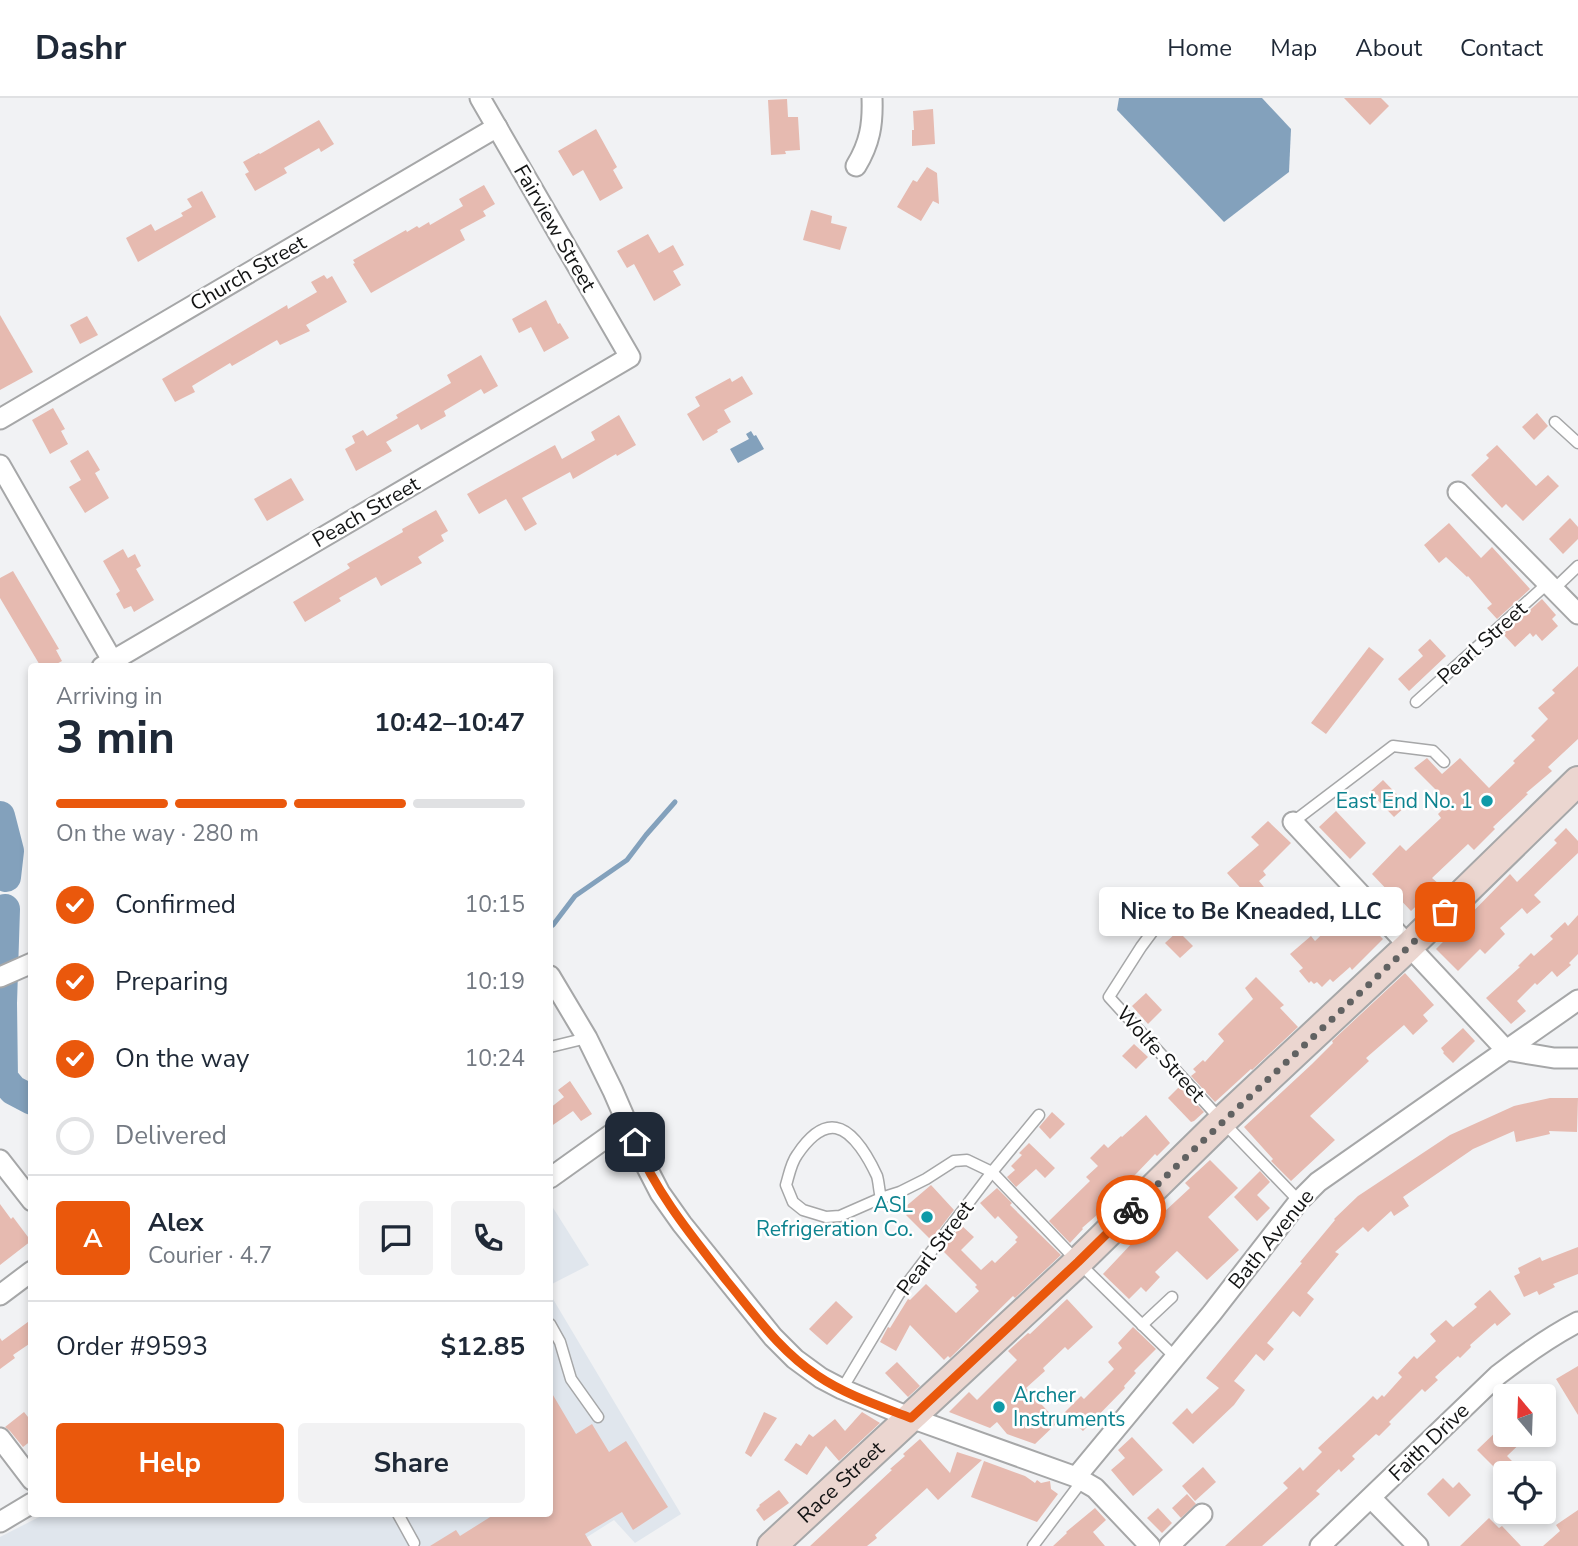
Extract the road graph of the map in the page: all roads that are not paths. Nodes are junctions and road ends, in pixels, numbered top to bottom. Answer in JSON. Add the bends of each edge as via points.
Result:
{"nodes":[{"id":1,"x":480,"y":98,"type":"edge"},
{"id":2,"x":872,"y":98,"type":"edge"},
{"id":3,"x":497,"y":127,"type":"junction"},
{"id":4,"x":856,"y":166,"type":"dead end"},
{"id":5,"x":629,"y":357,"type":"joint"},
{"id":6,"x":0,"y":419,"type":"edge"},
{"id":7,"x":1555,"y":422,"type":"dead end"},
{"id":8,"x":1578,"y":443,"type":"edge"},
{"id":9,"x":0,"y":465,"type":"edge"},
{"id":10,"x":1458,"y":492,"type":"dead end"},
{"id":11,"x":1578,"y":566,"type":"edge"},
{"id":12,"x":1551,"y":586,"type":"junction"},
{"id":13,"x":1578,"y":614,"type":"edge"},
{"id":14,"x":109,"y":663,"type":"edge"},
{"id":15,"x":113,"y":663,"type":"edge"},
{"id":16,"x":1416,"y":702,"type":"dead end"},
{"id":17,"x":1444,"y":762,"type":"dead end"},
{"id":18,"x":1578,"y":781,"type":"edge"},
{"id":19,"x":1293,"y":822,"type":"joint"},
{"id":20,"x":1170,"y":908,"type":"dead end"},
{"id":21,"x":1408,"y":947,"type":"junction"},
{"id":22,"x":553,"y":981,"type":"edge"},
{"id":23,"x":1578,"y":1000,"type":"edge"},
{"id":24,"x":587,"y":1038,"type":"junction"},
{"id":25,"x":553,"y":1046,"type":"edge"},
{"id":26,"x":1506,"y":1050,"type":"junction"},
{"id":27,"x":1578,"y":1058,"type":"edge"},
{"id":28,"x":1039,"y":1115,"type":"dead end"},
{"id":29,"x":1222,"y":1121,"type":"junction"},
{"id":30,"x":626,"y":1123,"type":"junction"},
{"id":31,"x":0,"y":1160,"type":"edge"},
{"id":32,"x":992,"y":1172,"type":"junction"},
{"id":33,"x":553,"y":1176,"type":"edge"},
{"id":34,"x":28,"y":1196,"type":"edge"},
{"id":35,"x":881,"y":1198,"type":"junction"},
{"id":36,"x":1299,"y":1200,"type":"junction"},
{"id":37,"x":1078,"y":1262,"type":"junction"},
{"id":38,"x":28,"y":1274,"type":"edge"},
{"id":39,"x":0,"y":1295,"type":"edge"},
{"id":40,"x":1172,"y":1297,"type":"dead end"},
{"id":41,"x":1578,"y":1322,"type":"edge"},
{"id":42,"x":1142,"y":1325,"type":"junction"},
{"id":43,"x":553,"y":1329,"type":"edge"},
{"id":44,"x":1175,"y":1357,"type":"junction"},
{"id":45,"x":842,"y":1389,"type":"junction"},
{"id":46,"x":598,"y":1417,"type":"dead end"},
{"id":47,"x":911,"y":1418,"type":"junction"},
{"id":48,"x":0,"y":1438,"type":"edge"},
{"id":49,"x":28,"y":1475,"type":"edge"},
{"id":50,"x":1079,"y":1479,"type":"junction"},
{"id":51,"x":1371,"y":1498,"type":"junction"},
{"id":52,"x":28,"y":1505,"type":"edge"},
{"id":53,"x":1202,"y":1514,"type":"dead end"},
{"id":54,"x":400,"y":1517,"type":"edge"},
{"id":55,"x":0,"y":1522,"type":"edge"},
{"id":56,"x":414,"y":1543,"type":"dead end"},
{"id":57,"x":772,"y":1546,"type":"edge"},
{"id":58,"x":1033,"y":1546,"type":"edge"},
{"id":59,"x":1150,"y":1546,"type":"edge"},
{"id":60,"x":1169,"y":1546,"type":"edge"},
{"id":61,"x":1320,"y":1546,"type":"edge"},
{"id":62,"x":1418,"y":1546,"type":"edge"}],
"edges":[{"from":1,"to":3,"type":"street","name":"Fairview Street"},
{"from":2,"to":4,"type":"street","via":[[870,136]]},
{"from":3,"to":5,"type":"street","name":"Fairview Street"},
{"from":3,"to":6,"type":"street","name":"Church Street"},
{"from":5,"to":15,"type":"street","name":"Peach Street"},
{"from":7,"to":8,"type":"lane"},
{"from":9,"to":14,"type":"street"},
{"from":10,"to":12,"type":"street"},
{"from":11,"to":12,"type":"lane","name":"Pearl Street"},
{"from":12,"to":13,"type":"street"},
{"from":12,"to":16,"type":"lane","name":"Pearl Street"},
{"from":17,"to":19,"type":"lane","via":[[1433,751],[1393,746]]},
{"from":18,"to":21,"type":"main road","name":"Race Street"},
{"from":19,"to":21,"type":"street"},
{"from":20,"to":29,"type":"lane","name":"Wolfe Street","via":[[1110,997]]},
{"from":21,"to":26,"type":"street"},
{"from":21,"to":29,"type":"main road","name":"Race Street"},
{"from":22,"to":24,"type":"street"},
{"from":23,"to":26,"type":"street","name":"Bath Avenue"},
{"from":24,"to":25,"type":"lane"},
{"from":24,"to":30,"type":"street"},
{"from":26,"to":27,"type":"street"},
{"from":26,"to":36,"type":"street","name":"Bath Avenue","via":[[1334,1170]]},
{"from":28,"to":32,"type":"lane","name":"Pearl Street"},
{"from":29,"to":36,"type":"lane","name":"Wolfe Street"},
{"from":29,"to":37,"type":"main road","name":"Race Street"},
{"from":30,"to":33,"type":"street"},
{"from":30,"to":45,"type":"street","via":[[660,1193],[773,1338],[795,1359]]},
{"from":31,"to":34,"type":"street"},
{"from":32,"to":35,"type":"lane","via":[[967,1160],[954,1161]]},
{"from":32,"to":37,"type":"lane"},
{"from":32,"to":45,"type":"lane","name":"Pearl Street","via":[[899,1294]]},
{"from":35,"to":35,"type":"lane","via":[[840,1216],[826,1217],[803,1210],[793,1202],[786,1185],[796,1157],[810,1139],[824,1129],[836,1128],[864,1151]]},
{"from":36,"to":44,"type":"street","name":"Bath Avenue"},
{"from":37,"to":42,"type":"lane"},
{"from":37,"to":47,"type":"main road","name":"Race Street"},
{"from":38,"to":39,"type":"street"},
{"from":40,"to":42,"type":"lane"},
{"from":41,"to":51,"type":"street","name":"Faith Drive","via":[[1525,1353]]},
{"from":42,"to":44,"type":"lane"},
{"from":43,"to":46,"type":"lane","via":[[571,1380]]},
{"from":44,"to":50,"type":"street","name":"Bath Avenue"},
{"from":45,"to":47,"type":"street"},
{"from":47,"to":50,"type":"street"},
{"from":47,"to":57,"type":"main road","name":"Race Street"},
{"from":48,"to":49,"type":"street"},
{"from":50,"to":58,"type":"lane","name":"Bath Avenue"},
{"from":50,"to":59,"type":"street","via":[[1095,1488]]},
{"from":51,"to":61,"type":"street","name":"Faith Drive"},
{"from":51,"to":62,"type":"street"},
{"from":52,"to":55,"type":"street"},
{"from":53,"to":60,"type":"street"},
{"from":54,"to":56,"type":"lane"}]}
